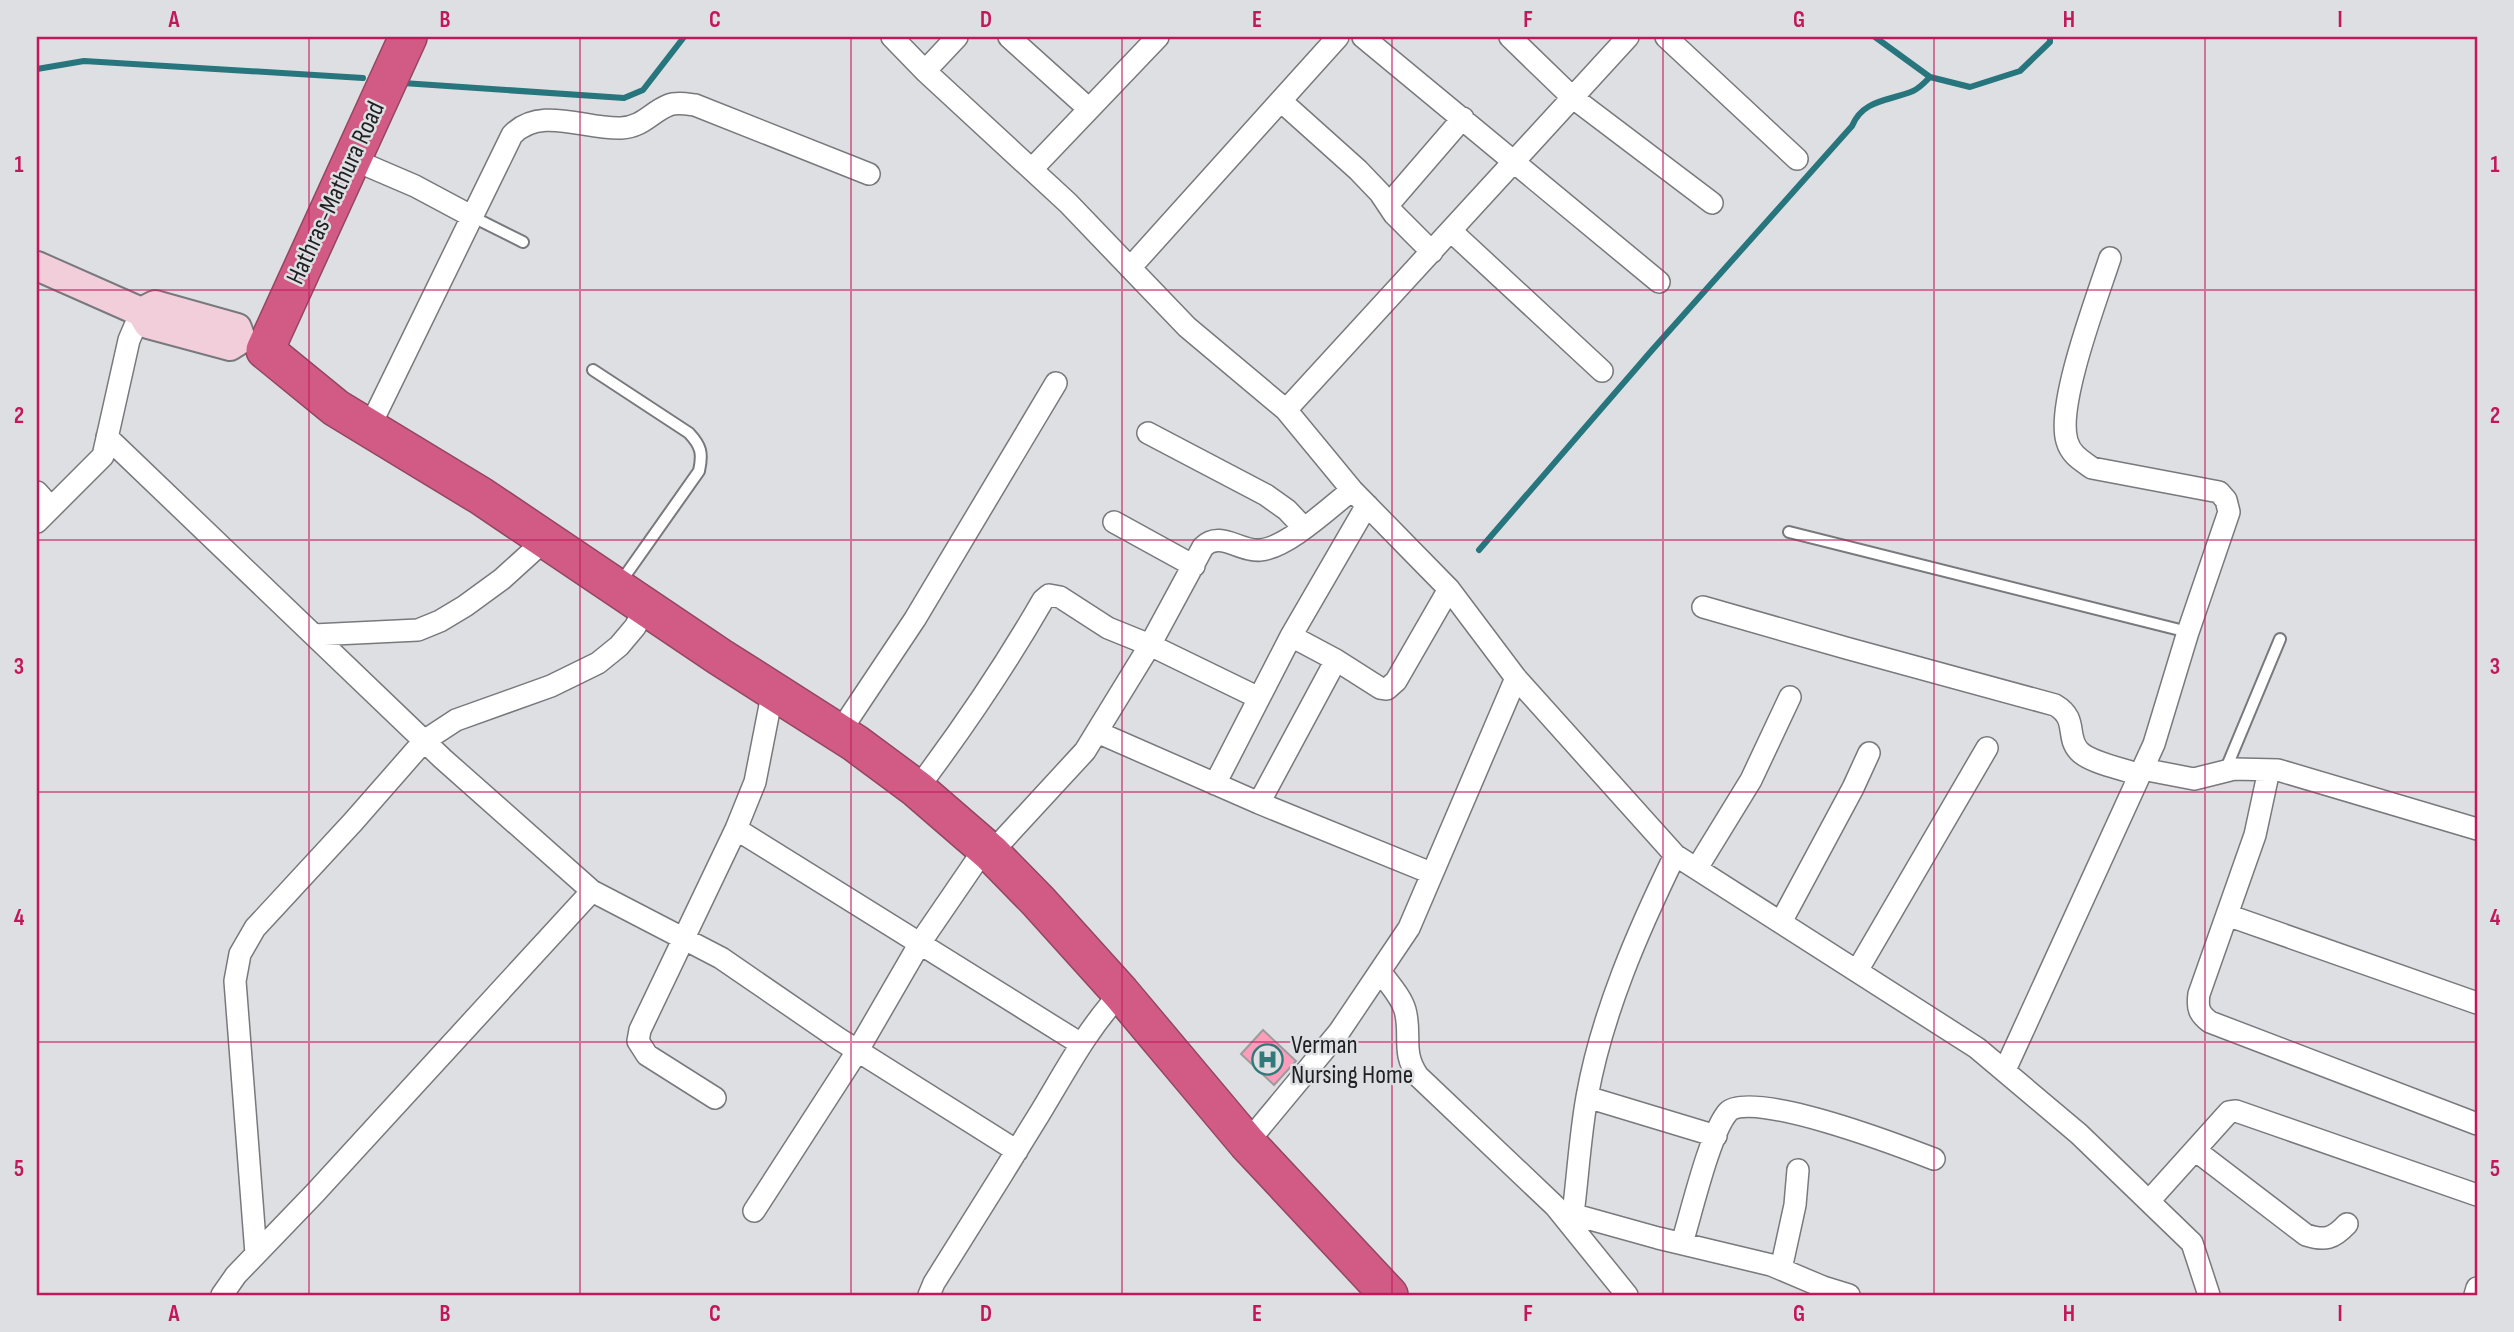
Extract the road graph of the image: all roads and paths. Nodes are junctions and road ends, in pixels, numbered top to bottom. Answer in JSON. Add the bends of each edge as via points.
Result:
{"nodes":[{"id":1,"x":408,"y":37,"type":"edge"},
{"id":2,"x":891,"y":37,"type":"edge"},
{"id":3,"x":957,"y":37,"type":"edge"},
{"id":4,"x":1009,"y":37,"type":"edge"},
{"id":5,"x":1338,"y":37,"type":"edge"},
{"id":6,"x":1363,"y":37,"type":"edge"},
{"id":7,"x":1510,"y":37,"type":"edge"},
{"id":8,"x":1628,"y":37,"type":"edge"},
{"id":9,"x":1665,"y":37,"type":"edge"},
{"id":10,"x":1146,"y":41,"type":"edge"},
{"id":11,"x":925,"y":71,"type":"junction"},
{"id":12,"x":1572,"y":97,"type":"junction"},
{"id":13,"x":1281,"y":101,"type":"junction"},
{"id":14,"x":1089,"y":109,"type":"junction"},
{"id":15,"x":1463,"y":118,"type":"junction"},
{"id":16,"x":352,"y":159,"type":"junction"},
{"id":17,"x":1797,"y":159,"type":"dead end"},
{"id":18,"x":1514,"y":161,"type":"junction"},
{"id":19,"x":1032,"y":169,"type":"junction"},
{"id":20,"x":869,"y":174,"type":"dead end"},
{"id":21,"x":1712,"y":203,"type":"dead end"},
{"id":22,"x":1388,"y":205,"type":"junction"},
{"id":23,"x":472,"y":217,"type":"junction"},
{"id":24,"x":1451,"y":231,"type":"junction"},
{"id":25,"x":523,"y":242,"type":"dead end"},
{"id":26,"x":1432,"y":251,"type":"junction"},
{"id":27,"x":2110,"y":258,"type":"dead end"},
{"id":28,"x":37,"y":266,"type":"edge"},
{"id":29,"x":1130,"y":268,"type":"junction"},
{"id":30,"x":1659,"y":282,"type":"dead end"},
{"id":31,"x":141,"y":312,"type":"junction"},
{"id":32,"x":253,"y":344,"type":"junction"},
{"id":33,"x":593,"y":370,"type":"dead end"},
{"id":34,"x":1602,"y":371,"type":"dead end"},
{"id":35,"x":1056,"y":383,"type":"dead end"},
{"id":36,"x":1286,"y":410,"type":"junction"},
{"id":37,"x":369,"y":428,"type":"junction"},
{"id":38,"x":1148,"y":433,"type":"dead end"},
{"id":39,"x":107,"y":437,"type":"junction"},
{"id":40,"x":37,"y":492,"type":"edge"},
{"id":41,"x":1359,"y":498,"type":"junction"},
{"id":42,"x":44,"y":515,"type":"edge"},
{"id":43,"x":1114,"y":522,"type":"dead end"},
{"id":44,"x":1304,"y":528,"type":"junction"},
{"id":45,"x":1789,"y":532,"type":"dead end"},
{"id":46,"x":545,"y":540,"type":"junction"},
{"id":47,"x":1194,"y":566,"type":"junction"},
{"id":48,"x":1449,"y":589,"type":"junction"},
{"id":49,"x":631,"y":598,"type":"junction"},
{"id":50,"x":1703,"y":607,"type":"dead end"},
{"id":51,"x":2188,"y":632,"type":"junction"},
{"id":52,"x":314,"y":635,"type":"junction"},
{"id":53,"x":1291,"y":636,"type":"junction"},
{"id":54,"x":2280,"y":639,"type":"dead end"},
{"id":55,"x":1150,"y":645,"type":"junction"},
{"id":56,"x":1336,"y":660,"type":"junction"},
{"id":57,"x":1516,"y":678,"type":"junction"},
{"id":58,"x":773,"y":690,"type":"junction"},
{"id":59,"x":1790,"y":697,"type":"dead end"},
{"id":60,"x":1259,"y":698,"type":"junction"},
{"id":61,"x":1097,"y":732,"type":"junction"},
{"id":62,"x":839,"y":733,"type":"junction"},
{"id":63,"x":424,"y":741,"type":"junction"},
{"id":64,"x":1987,"y":748,"type":"dead end"},
{"id":65,"x":1869,"y":753,"type":"dead end"},
{"id":66,"x":2269,"y":770,"type":"junction"},
{"id":67,"x":2225,"y":771,"type":"junction"},
{"id":68,"x":2141,"y":772,"type":"junction"},
{"id":69,"x":1215,"y":784,"type":"junction"},
{"id":70,"x":917,"y":789,"type":"junction"},
{"id":71,"x":1259,"y":803,"type":"junction"},
{"id":72,"x":736,"y":829,"type":"junction"},
{"id":73,"x":2477,"y":829,"type":"edge"},
{"id":74,"x":988,"y":850,"type":"junction"},
{"id":75,"x":1675,"y":855,"type":"junction"},
{"id":76,"x":1697,"y":868,"type":"junction"},
{"id":77,"x":1431,"y":873,"type":"junction"},
{"id":78,"x":592,"y":891,"type":"junction"},
{"id":79,"x":2227,"y":915,"type":"junction"},
{"id":80,"x":1781,"y":922,"type":"junction"},
{"id":81,"x":684,"y":939,"type":"junction"},
{"id":82,"x":920,"y":943,"type":"junction"},
{"id":83,"x":1380,"y":971,"type":"junction"},
{"id":84,"x":1857,"y":971,"type":"junction"},
{"id":85,"x":1121,"y":993,"type":"junction"},
{"id":86,"x":2477,"y":1003,"type":"edge"},
{"id":87,"x":1081,"y":1044,"type":"junction"},
{"id":88,"x":858,"y":1051,"type":"junction"},
{"id":89,"x":2005,"y":1070,"type":"junction"},
{"id":90,"x":1587,"y":1097,"type":"junction"},
{"id":91,"x":715,"y":1098,"type":"dead end"},
{"id":92,"x":2477,"y":1124,"type":"edge"},
{"id":93,"x":1716,"y":1136,"type":"junction"},
{"id":94,"x":1247,"y":1143,"type":"junction"},
{"id":95,"x":2195,"y":1150,"type":"junction"},
{"id":96,"x":1017,"y":1151,"type":"junction"},
{"id":97,"x":1934,"y":1159,"type":"dead end"},
{"id":98,"x":1798,"y":1170,"type":"dead end"},
{"id":99,"x":2477,"y":1195,"type":"edge"},
{"id":100,"x":2149,"y":1201,"type":"junction"},
{"id":101,"x":754,"y":1211,"type":"dead end"},
{"id":102,"x":1566,"y":1212,"type":"junction"},
{"id":103,"x":2347,"y":1224,"type":"dead end"},
{"id":104,"x":1682,"y":1244,"type":"junction"},
{"id":105,"x":256,"y":1254,"type":"junction"},
{"id":106,"x":1791,"y":1280,"type":"edge"},
{"id":107,"x":2477,"y":1288,"type":"edge"},
{"id":108,"x":1376,"y":1291,"type":"edge"},
{"id":109,"x":222,"y":1295,"type":"edge"},
{"id":110,"x":929,"y":1295,"type":"edge"},
{"id":111,"x":1627,"y":1295,"type":"edge"},
{"id":112,"x":1849,"y":1295,"type":"edge"},
{"id":113,"x":2209,"y":1295,"type":"edge"},
{"id":114,"x":2475,"y":1295,"type":"edge"}],
"edges":[{"from":1,"to":16,"type":"highway","name":"Hathras-Mathura Road"},
{"from":2,"to":11,"type":"street"},
{"from":3,"to":11,"type":"street"},
{"from":4,"to":14,"type":"street"},
{"from":5,"to":13,"type":"street"},
{"from":6,"to":15,"type":"street"},
{"from":7,"to":12,"type":"street"},
{"from":8,"to":12,"type":"street"},
{"from":9,"to":17,"type":"street"},
{"from":10,"to":14,"type":"street"},
{"from":11,"to":19,"type":"street"},
{"from":12,"to":18,"type":"street"},
{"from":12,"to":21,"type":"street"},
{"from":13,"to":22,"type":"street","via":[[1358,170]]},
{"from":13,"to":29,"type":"street"},
{"from":14,"to":19,"type":"street"},
{"from":15,"to":18,"type":"street"},
{"from":15,"to":22,"type":"street"},
{"from":16,"to":23,"type":"street"},
{"from":16,"to":32,"type":"highway","name":"Hathras-Mathura Road"},
{"from":18,"to":24,"type":"street"},
{"from":18,"to":30,"type":"street"},
{"from":19,"to":29,"type":"street"},
{"from":20,"to":23,"type":"street","via":[[708,109],[681,103],[620,128],[547,120],[520,127]]},
{"from":22,"to":26,"type":"street"},
{"from":23,"to":25,"type":"lane"},
{"from":23,"to":37,"type":"street"},
{"from":24,"to":26,"type":"street"},
{"from":24,"to":34,"type":"street"},
{"from":26,"to":36,"type":"street"},
{"from":27,"to":51,"type":"street","via":[[2068,396],[2067,442],[2075,457],[2092,468],[2219,492],[2227,500],[2230,512]]},
{"from":28,"to":31,"type":"street"},
{"from":29,"to":36,"type":"street","via":[[1187,327]]},
{"from":31,"to":32,"type":"street","via":[[155,305],[237,328]]},
{"from":31,"to":39,"type":"street","via":[[128,340]]},
{"from":32,"to":37,"type":"highway"},
{"from":33,"to":49,"type":"lane","via":[[689,433],[703,454],[699,471]]},
{"from":35,"to":62,"type":"street","via":[[915,619]]},
{"from":36,"to":41,"type":"street"},
{"from":37,"to":46,"type":"highway"},
{"from":38,"to":44,"type":"street","via":[[1266,495]]},
{"from":39,"to":42,"type":"street","via":[[103,456]]},
{"from":39,"to":52,"type":"street"},
{"from":40,"to":42,"type":"street"},
{"from":41,"to":44,"type":"street"},
{"from":41,"to":48,"type":"street"},
{"from":41,"to":53,"type":"street"},
{"from":43,"to":47,"type":"street"},
{"from":44,"to":47,"type":"street","via":[[1281,545],[1258,551],[1209,541]]},
{"from":45,"to":51,"type":"lane"},
{"from":46,"to":49,"type":"highway"},
{"from":46,"to":52,"type":"street","via":[[502,579],[440,621],[418,629]]},
{"from":47,"to":55,"type":"street"},
{"from":48,"to":56,"type":"street","via":[[1392,686],[1380,688]]},
{"from":48,"to":57,"type":"street"},
{"from":49,"to":58,"type":"highway"},
{"from":49,"to":63,"type":"street","via":[[635,627],[598,663],[551,686],[456,720]]},
{"from":50,"to":68,"type":"street","via":[[2055,705],[2068,715],[2077,749],[2086,757]]},
{"from":51,"to":68,"type":"street"},
{"from":52,"to":63,"type":"street"},
{"from":53,"to":56,"type":"street"},
{"from":53,"to":60,"type":"street"},
{"from":54,"to":67,"type":"lane"},
{"from":55,"to":60,"type":"street"},
{"from":55,"to":61,"type":"street"},
{"from":55,"to":70,"type":"street","via":[[1049,595],[975,710]]},
{"from":56,"to":71,"type":"street"},
{"from":57,"to":75,"type":"street"},
{"from":57,"to":77,"type":"street"},
{"from":58,"to":62,"type":"highway"},
{"from":58,"to":72,"type":"street","via":[[755,782]]},
{"from":59,"to":76,"type":"street","via":[[1751,780]]},
{"from":60,"to":69,"type":"street"},
{"from":61,"to":69,"type":"street"},
{"from":61,"to":74,"type":"street","via":[[1085,751]]},
{"from":62,"to":70,"type":"highway"},
{"from":63,"to":78,"type":"street"},
{"from":63,"to":105,"type":"street","via":[[255,928],[240,954],[235,981]]},
{"from":64,"to":84,"type":"street"},
{"from":65,"to":80,"type":"street"},
{"from":66,"to":67,"type":"street"},
{"from":66,"to":73,"type":"street"},
{"from":66,"to":79,"type":"street","via":[[2256,835]]},
{"from":67,"to":68,"type":"street","via":[[2194,779]]},
{"from":68,"to":89,"type":"street"},
{"from":69,"to":71,"type":"street"},
{"from":70,"to":74,"type":"highway"},
{"from":71,"to":77,"type":"street"},
{"from":72,"to":81,"type":"street"},
{"from":72,"to":82,"type":"street"},
{"from":74,"to":82,"type":"street"},
{"from":74,"to":85,"type":"highway"},
{"from":75,"to":76,"type":"street"},
{"from":75,"to":90,"type":"street","via":[[1606,1021]]},
{"from":76,"to":80,"type":"street"},
{"from":77,"to":83,"type":"street","via":[[1409,928]]},
{"from":78,"to":81,"type":"street"},
{"from":78,"to":105,"type":"street"},
{"from":79,"to":86,"type":"street"},
{"from":79,"to":92,"type":"street","via":[[2199,994],[2201,1016]]},
{"from":80,"to":84,"type":"street"},
{"from":81,"to":88,"type":"street","via":[[721,958]]},
{"from":81,"to":91,"type":"street","via":[[638,1041],[647,1055]]},
{"from":82,"to":87,"type":"street"},
{"from":82,"to":88,"type":"street"},
{"from":83,"to":94,"type":"street","via":[[1339,1032]]},
{"from":83,"to":102,"type":"street","via":[[1405,1009],[1407,1052],[1418,1076]]},
{"from":84,"to":89,"type":"street"},
{"from":85,"to":87,"type":"street"},
{"from":85,"to":94,"type":"highway"},
{"from":87,"to":96,"type":"street"},
{"from":88,"to":96,"type":"street"},
{"from":88,"to":101,"type":"street"},
{"from":89,"to":100,"type":"street"},
{"from":90,"to":93,"type":"street"},
{"from":90,"to":102,"type":"street"},
{"from":93,"to":97,"type":"street","via":[[1729,1111],[1740,1105],[1846,1126]]},
{"from":93,"to":104,"type":"street"},
{"from":94,"to":108,"type":"highway"},
{"from":95,"to":99,"type":"street","via":[[2229,1112],[2236,1111]]},
{"from":95,"to":100,"type":"street"},
{"from":95,"to":103,"type":"street","via":[[2306,1235],[2328,1240]]},
{"from":96,"to":110,"type":"street"},
{"from":98,"to":106,"type":"street"},
{"from":100,"to":113,"type":"street","via":[[2192,1243]]},
{"from":102,"to":104,"type":"street"},
{"from":102,"to":111,"type":"street"},
{"from":104,"to":106,"type":"street","via":[[1771,1265]]},
{"from":105,"to":109,"type":"street"},
{"from":106,"to":112,"type":"street"},
{"from":107,"to":114,"type":"street"}]}
